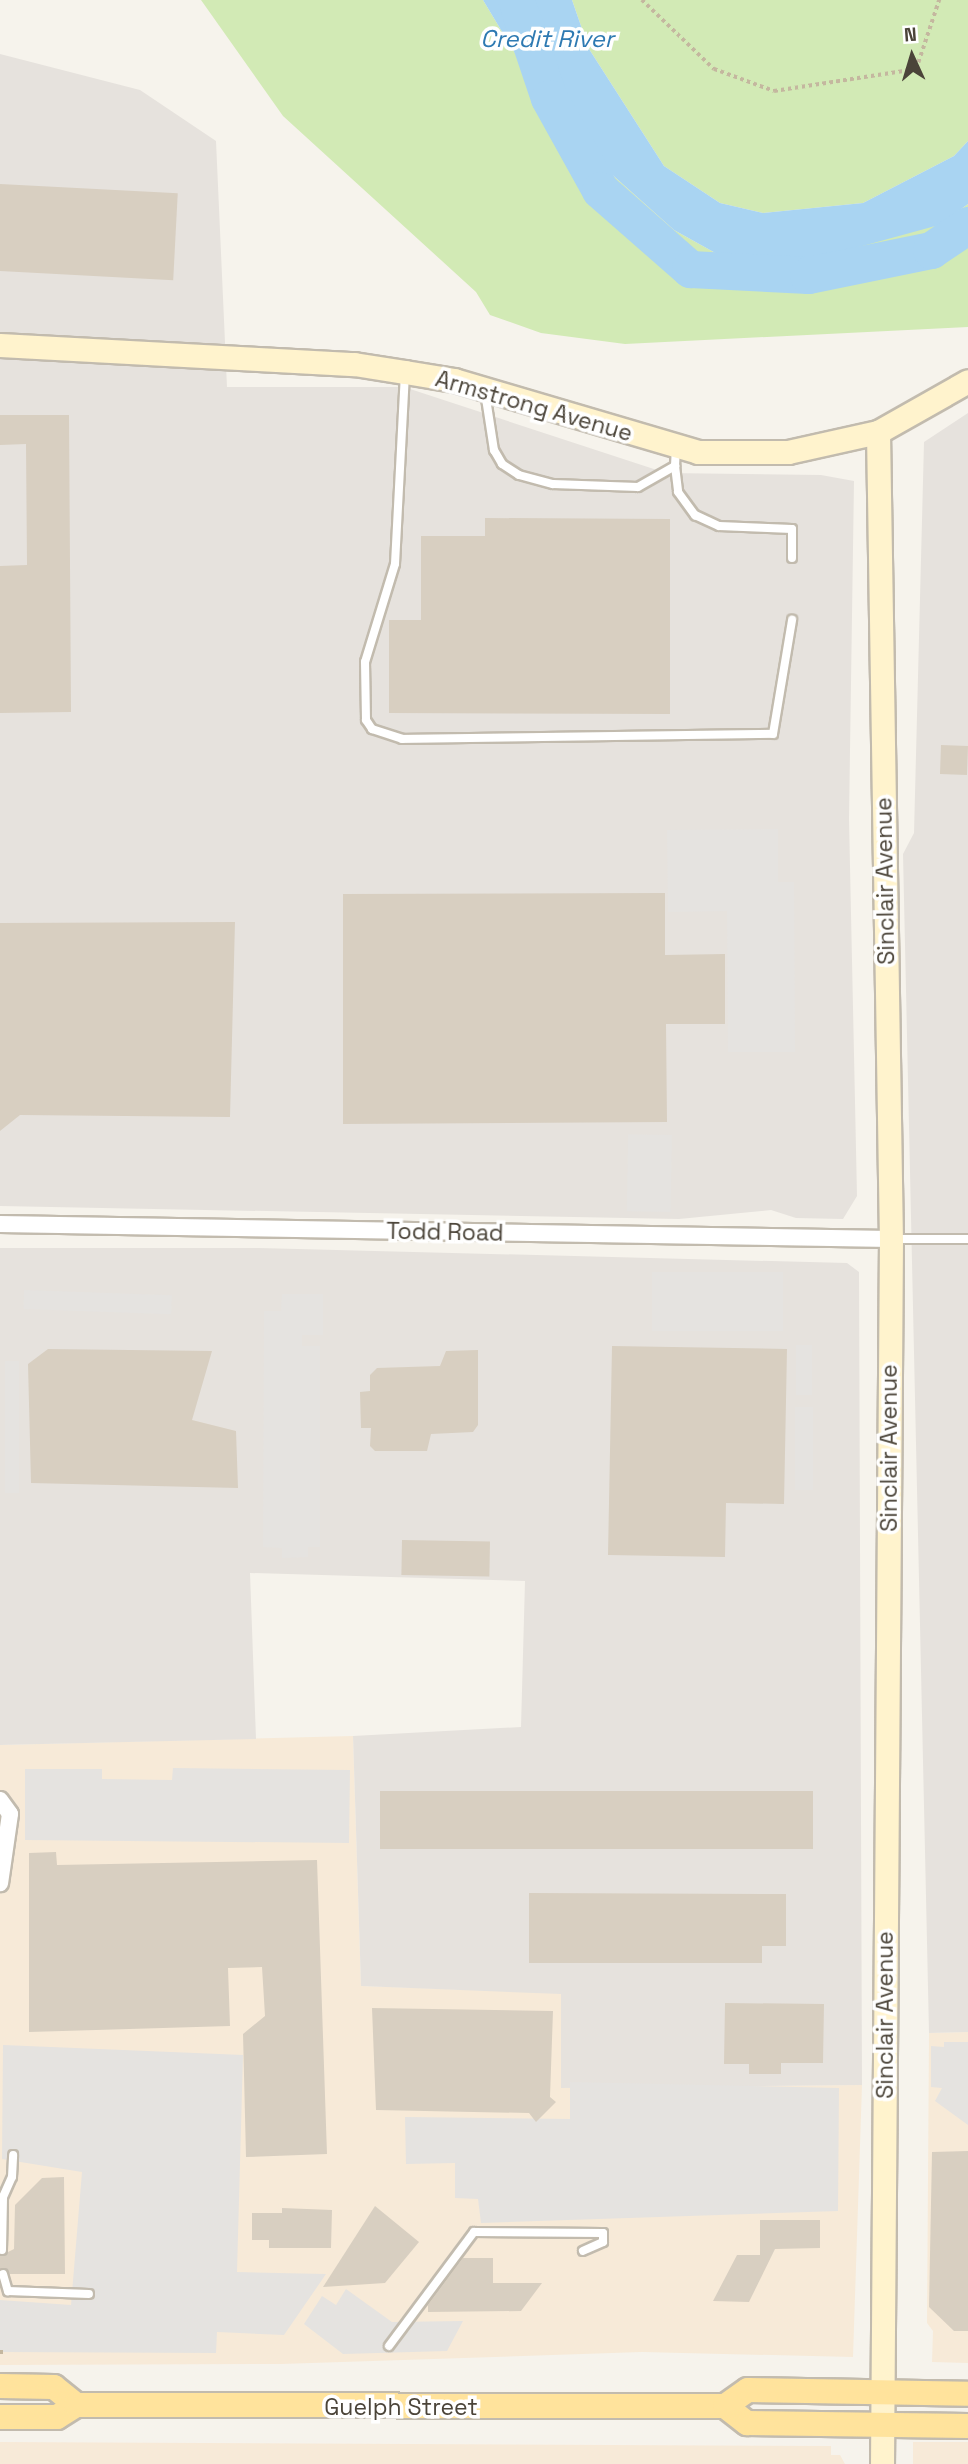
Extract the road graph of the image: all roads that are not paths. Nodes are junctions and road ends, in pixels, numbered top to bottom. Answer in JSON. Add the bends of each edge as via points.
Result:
{"nodes":[{"id":1,"x":0,"y":345,"type":"edge"},
{"id":2,"x":405,"y":372,"type":"junction"},
{"id":3,"x":968,"y":381,"type":"edge"},
{"id":4,"x":485,"y":389,"type":"junction"},
{"id":5,"x":878,"y":432,"type":"junction"},
{"id":6,"x":675,"y":456,"type":"junction"},
{"id":7,"x":792,"y":558,"type":"dead end"},
{"id":8,"x":792,"y":620,"type":"dead end"},
{"id":9,"x":0,"y":1224,"type":"edge"},
{"id":10,"x":891,"y":1239,"type":"junction"},
{"id":11,"x":968,"y":1239,"type":"edge"},
{"id":12,"x":0,"y":1800,"type":"edge"},
{"id":13,"x":0,"y":1883,"type":"edge"},
{"id":14,"x":13,"y":2155,"type":"dead end"},
{"id":15,"x":2,"y":2250,"type":"dead end"},
{"id":16,"x":583,"y":2251,"type":"dead end"},
{"id":17,"x":3,"y":2274,"type":"dead end"},
{"id":18,"x":89,"y":2294,"type":"dead end"},
{"id":19,"x":389,"y":2346,"type":"dead end"},
{"id":20,"x":0,"y":2386,"type":"edge"},
{"id":21,"x":883,"y":2392,"type":"junction"},
{"id":22,"x":968,"y":2394,"type":"edge"},
{"id":23,"x":76,"y":2405,"type":"junction"},
{"id":24,"x":725,"y":2406,"type":"junction"},
{"id":25,"x":0,"y":2417,"type":"edge"},
{"id":26,"x":968,"y":2426,"type":"edge"},
{"id":27,"x":883,"y":2427,"type":"junction"},
{"id":28,"x":882,"y":2464,"type":"edge"}],
"edges":[{"from":1,"to":2,"type":"street","name":"Armstrong Avenue","via":[[354,364]]},
{"from":2,"to":4,"type":"street","name":"Armstrong Avenue"},
{"from":2,"to":8,"type":"lane","via":[[395,564],[365,662],[366,720],[372,729],[402,739],[773,734]]},
{"from":3,"to":5,"type":"street","name":"Armstrong Avenue"},
{"from":4,"to":6,"type":"street","name":"Armstrong Avenue"},
{"from":4,"to":6,"type":"lane","via":[[494,450],[502,464],[519,475],[553,484],[638,487]]},
{"from":5,"to":6,"type":"street","name":"Armstrong Avenue","via":[[788,452]]},
{"from":5,"to":10,"type":"street","name":"Sinclair Avenue"},
{"from":6,"to":7,"type":"lane","via":[[678,492],[695,515],[719,526],[792,529]]},
{"from":9,"to":10,"type":"street","name":"Todd Road"},
{"from":10,"to":11,"type":"lane"},
{"from":10,"to":21,"type":"street","name":"Sinclair Avenue"},
{"from":12,"to":13,"type":"street","via":[[10,1814]]},
{"from":14,"to":15,"type":"lane","via":[[12,2177],[3,2197]]},
{"from":16,"to":19,"type":"lane","via":[[603,2242],[603,2233],[474,2232]]},
{"from":17,"to":18,"type":"lane","via":[[8,2291]]},
{"from":20,"to":23,"type":"main road","via":[[54,2387]]},
{"from":21,"to":22,"type":"main road","name":"Guelph Street"},
{"from":21,"to":24,"type":"main road","name":"Guelph Street","via":[[748,2390]]},
{"from":21,"to":27,"type":"street","name":"Sinclair Avenue"},
{"from":23,"to":24,"type":"main road","name":"Guelph Street"},
{"from":23,"to":25,"type":"main road","name":"Guelph Street","via":[[57,2417]]},
{"from":24,"to":27,"type":"main road","via":[[747,2423]]},
{"from":26,"to":27,"type":"main road"},
{"from":27,"to":28,"type":"street","name":"Sinclair Avenue"}]}
